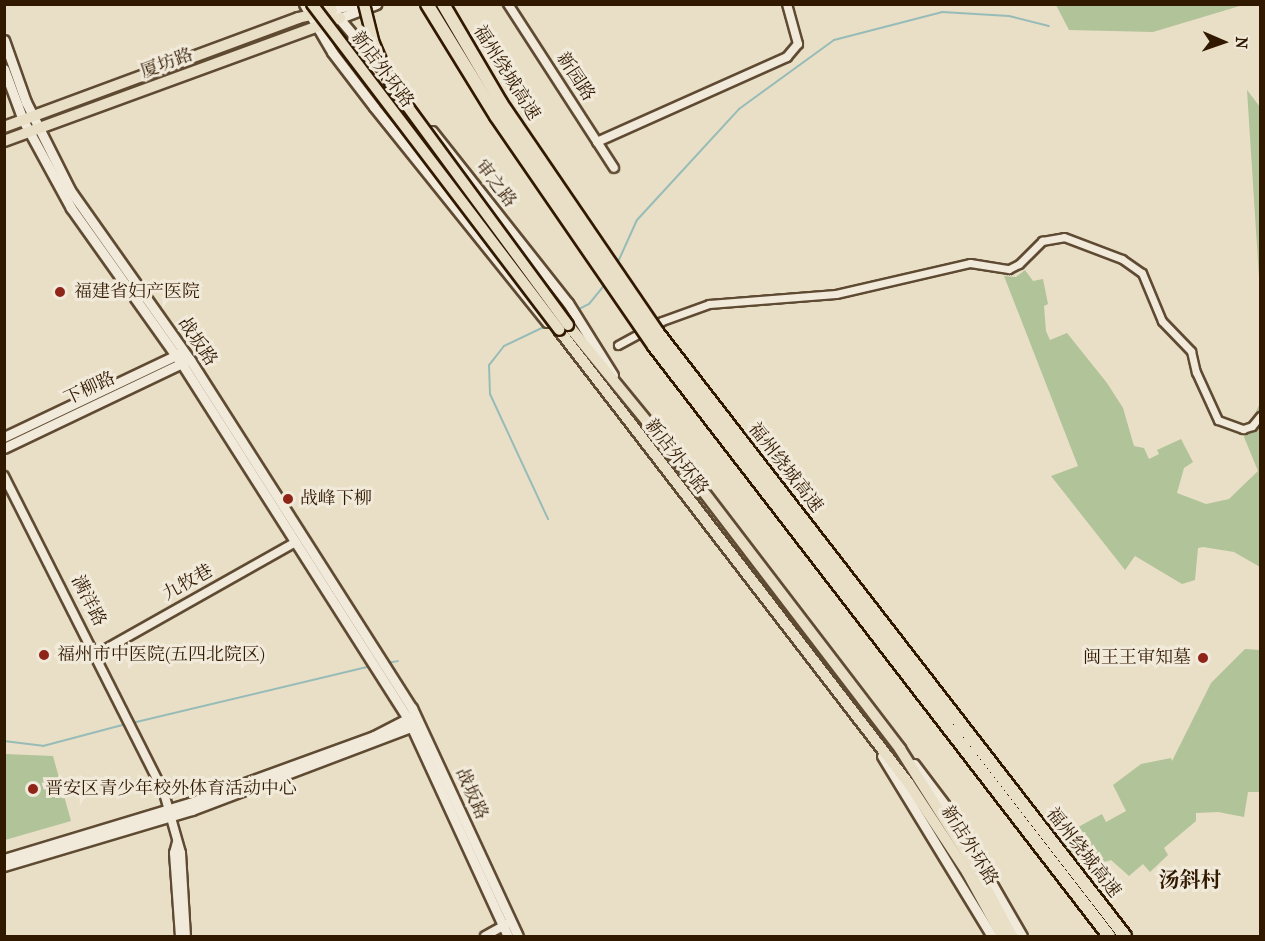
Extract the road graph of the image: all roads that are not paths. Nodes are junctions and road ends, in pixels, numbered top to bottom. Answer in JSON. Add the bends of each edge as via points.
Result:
{"nodes":[{"id":1,"x":304,"y":4,"type":"edge"},
{"id":2,"x":354,"y":4,"type":"edge"},
{"id":3,"x":364,"y":4,"type":"edge"},
{"id":4,"x":376,"y":4,"type":"edge"},
{"id":5,"x":427,"y":4,"type":"edge"},
{"id":6,"x":443,"y":4,"type":"edge"},
{"id":7,"x":508,"y":4,"type":"edge"},
{"id":8,"x":787,"y":4,"type":"edge"},
{"id":9,"x":311,"y":10,"type":"edge"},
{"id":10,"x":333,"y":11,"type":"edge"},
{"id":11,"x":318,"y":26,"type":"junction"},
{"id":12,"x":4,"y":40,"type":"edge"},
{"id":13,"x":4,"y":69,"type":"edge"},
{"id":14,"x":28,"y":119,"type":"junction"},
{"id":15,"x":4,"y":127,"type":"edge"},
{"id":16,"x":34,"y":131,"type":"junction"},
{"id":17,"x":4,"y":141,"type":"edge"},
{"id":18,"x":597,"y":142,"type":"junction"},
{"id":19,"x":614,"y":168,"type":"dead end"},
{"id":20,"x":561,"y":329,"type":"junction"},
{"id":21,"x":618,"y":345,"type":"dead end"},
{"id":22,"x":183,"y":358,"type":"junction"},
{"id":23,"x":622,"y":394,"type":"junction"},
{"id":24,"x":1260,"y":416,"type":"edge"},
{"id":25,"x":4,"y":437,"type":"edge"},
{"id":26,"x":4,"y":448,"type":"edge"},
{"id":27,"x":4,"y":476,"type":"edge"},
{"id":28,"x":296,"y":542,"type":"junction"},
{"id":29,"x":97,"y":654,"type":"junction"},
{"id":30,"x":374,"y":656,"type":"junction"},
{"id":31,"x":414,"y":721,"type":"junction"},
{"id":32,"x":873,"y":741,"type":"junction"},
{"id":33,"x":900,"y":749,"type":"junction"},
{"id":34,"x":170,"y":814,"type":"junction"},
{"id":35,"x":177,"y":842,"type":"junction"},
{"id":36,"x":4,"y":859,"type":"edge"},
{"id":37,"x":4,"y":866,"type":"edge"},
{"id":38,"x":507,"y":923,"type":"junction"},
{"id":39,"x":180,"y":936,"type":"edge"},
{"id":40,"x":186,"y":936,"type":"edge"},
{"id":41,"x":485,"y":936,"type":"edge"},
{"id":42,"x":508,"y":936,"type":"edge"},
{"id":43,"x":518,"y":936,"type":"edge"},
{"id":44,"x":992,"y":936,"type":"edge"},
{"id":45,"x":1002,"y":936,"type":"edge"},
{"id":46,"x":1012,"y":936,"type":"edge"},
{"id":47,"x":1022,"y":936,"type":"edge"},
{"id":48,"x":1109,"y":936,"type":"edge"},
{"id":49,"x":1125,"y":936,"type":"edge"}],
"edges":[{"from":1,"to":9,"type":"main road"},
{"from":2,"to":10,"type":"main road"},
{"from":3,"to":20,"type":"main road","name":"新店外环路","bridge":true,"via":[[373,41],[391,84]]},
{"from":4,"to":10,"type":"main road"},
{"from":5,"to":48,"type":"highway","name":"福州绕城高速","bridge":true,"via":[[496,116],[654,346]]},
{"from":6,"to":49,"type":"highway","name":"福州绕城高速","bridge":true,"via":[[501,103],[657,332]]},
{"from":7,"to":18,"type":"street","name":"新园路"},
{"from":8,"to":18,"type":"street","via":[[798,44],[787,57]]},
{"from":9,"to":10,"type":"main road","name":"厦坊路"},
{"from":9,"to":11,"type":"main road"},
{"from":9,"to":14,"type":"main road","name":"厦坊路"},
{"from":9,"to":20,"type":"main road","name":"新店外环路","bridge":true},
{"from":10,"to":11,"type":"main road","name":"厦坊路"},
{"from":10,"to":23,"type":"main road","name":"审之路","via":[[568,303]]},
{"from":11,"to":16,"type":"main road","name":"厦坊路"},
{"from":11,"to":20,"type":"main road","via":[[332,52],[401,142],[543,317]]},
{"from":12,"to":14,"type":"main road","name":"战坂路"},
{"from":13,"to":14,"type":"main road","name":"战坂路"},
{"from":14,"to":15,"type":"main road","name":"厦坊路"},
{"from":14,"to":16,"type":"main road","name":"战坂路"},
{"from":16,"to":17,"type":"main road","name":"厦坊路"},
{"from":16,"to":22,"type":"main road","name":"战坂路","via":[[86,233]]},
{"from":18,"to":19,"type":"street","name":"新园路"},
{"from":20,"to":23,"type":"main road","name":"新店外环路"},
{"from":20,"to":32,"type":"main road","name":"新店外环路","via":[[572,350]]},
{"from":21,"to":24,"type":"street","via":[[662,321],[709,304],[836,294],[970,263],[1009,269],[1042,241],[1064,237],[1122,259],[1142,273],[1162,321],[1191,351],[1218,420],[1243,429],[1252,426]]},
{"from":22,"to":25,"type":"main road","name":"下柳路"},
{"from":22,"to":26,"type":"main road","name":"下柳路"},
{"from":22,"to":28,"type":"main road","name":"战坂路"},
{"from":22,"to":30,"type":"main road","name":"战坂路"},
{"from":23,"to":33,"type":"main road","name":"新店外环路","via":[[757,561]]},
{"from":27,"to":29,"type":"street","name":"满洋路"},
{"from":28,"to":29,"type":"street","name":"九牧巷"},
{"from":28,"to":30,"type":"main road","name":"战坂路"},
{"from":29,"to":34,"type":"street","name":"满洋路"},
{"from":30,"to":31,"type":"main road","name":"战坂路"},
{"from":31,"to":34,"type":"main road"},
{"from":31,"to":38,"type":"main road","name":"战坂路"},
{"from":32,"to":44,"type":"main road"},
{"from":32,"to":45,"type":"main road","name":"新店外环路","via":[[930,814]]},
{"from":33,"to":46,"type":"main road","name":"新店外环路","via":[[975,867]]},
{"from":33,"to":47,"type":"main road","via":[[951,813]]},
{"from":34,"to":35,"type":"street","name":"满洋路"},
{"from":34,"to":36,"type":"main road"},
{"from":34,"to":37,"type":"main road"},
{"from":35,"to":39,"type":"street","name":"满洋路","via":[[174,853]]},
{"from":35,"to":40,"type":"street","name":"满洋路"},
{"from":38,"to":41,"type":"street"},
{"from":38,"to":42,"type":"main road","name":"战坂路"},
{"from":38,"to":43,"type":"main road","name":"战坂路"}]}
